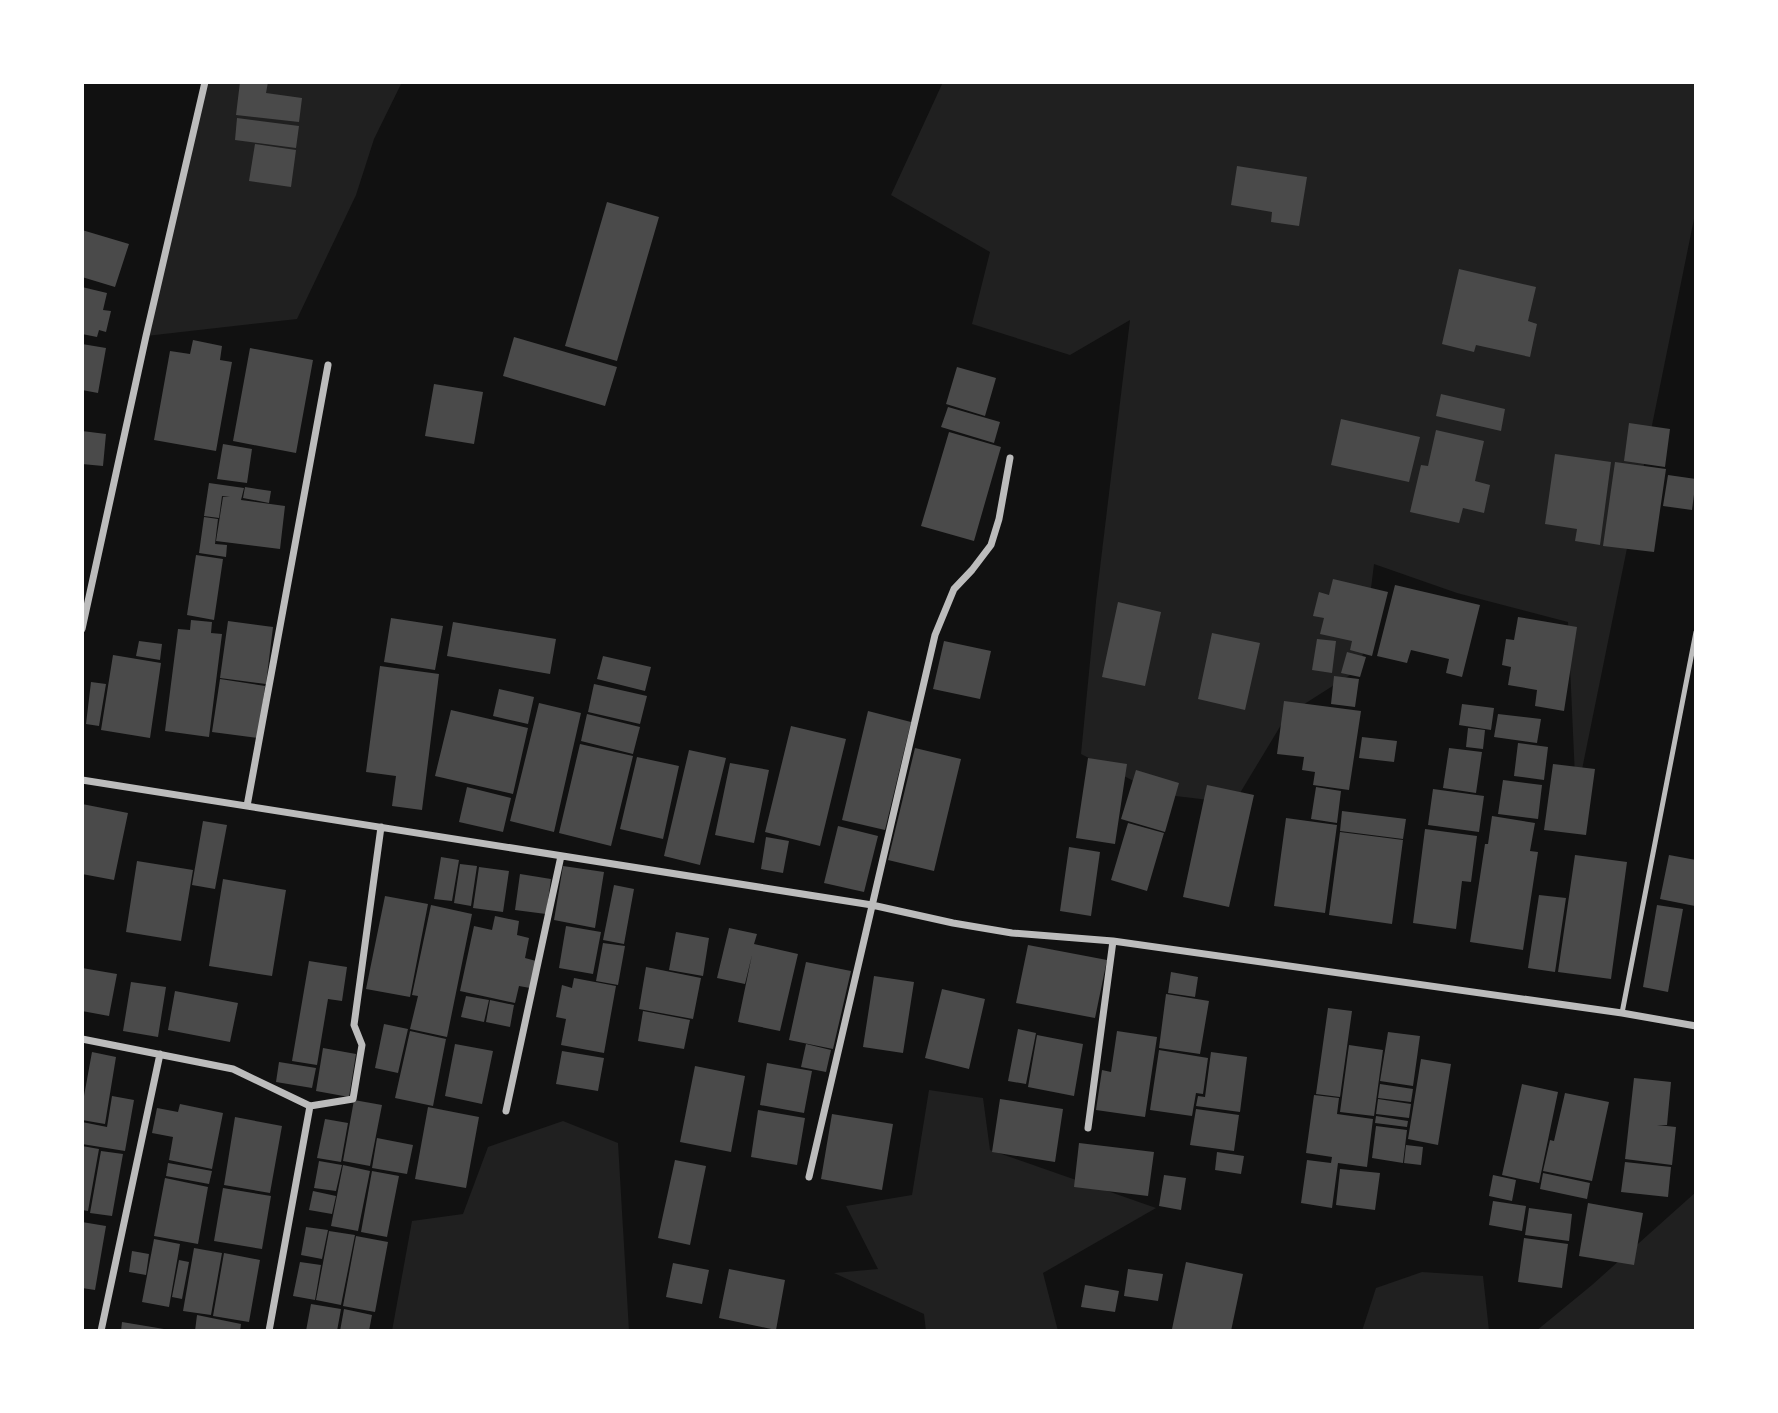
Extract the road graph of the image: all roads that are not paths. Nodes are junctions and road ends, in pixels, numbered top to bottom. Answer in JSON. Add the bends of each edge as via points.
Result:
{"nodes":[{"id":1,"x":205,"y":82,"type":"edge"},
{"id":2,"x":328,"y":365,"type":"dead end"},
{"id":3,"x":1010,"y":458,"type":"dead end"},
{"id":4,"x":82,"y":629,"type":"edge"},
{"id":5,"x":1696,"y":632,"type":"edge"},
{"id":6,"x":82,"y":780,"type":"edge"},
{"id":7,"x":247,"y":806,"type":"junction"},
{"id":8,"x":381,"y":827,"type":"junction"},
{"id":9,"x":561,"y":856,"type":"junction"},
{"id":10,"x":872,"y":905,"type":"junction"},
{"id":11,"x":1113,"y":941,"type":"junction"},
{"id":12,"x":1622,"y":1013,"type":"junction"},
{"id":13,"x":1696,"y":1026,"type":"edge"},
{"id":14,"x":82,"y":1039,"type":"edge"},
{"id":15,"x":160,"y":1054,"type":"junction"},
{"id":16,"x":310,"y":1106,"type":"junction"},
{"id":17,"x":506,"y":1111,"type":"dead end"},
{"id":18,"x":1088,"y":1128,"type":"dead end"},
{"id":19,"x":809,"y":1177,"type":"dead end"},
{"id":20,"x":101,"y":1331,"type":"edge"},
{"id":21,"x":269,"y":1331,"type":"edge"}],
"edges":[{"from":1,"to":4,"type":"street"},
{"from":2,"to":7,"type":"street"},
{"from":3,"to":10,"type":"street","via":[[990,545],[954,589],[935,635]]},
{"from":5,"to":12,"type":"lane"},
{"from":6,"to":7,"type":"street"},
{"from":7,"to":8,"type":"street"},
{"from":8,"to":9,"type":"street"},
{"from":8,"to":16,"type":"street","via":[[354,1025],[362,1045],[354,1099]]},
{"from":9,"to":10,"type":"street"},
{"from":9,"to":17,"type":"street"},
{"from":10,"to":11,"type":"street","via":[[1012,933]]},
{"from":10,"to":19,"type":"street"},
{"from":11,"to":12,"type":"street"},
{"from":11,"to":18,"type":"street"},
{"from":12,"to":13,"type":"street"},
{"from":14,"to":15,"type":"street"},
{"from":15,"to":16,"type":"street","via":[[233,1069]]},
{"from":15,"to":20,"type":"street"},
{"from":16,"to":21,"type":"street"}]}
